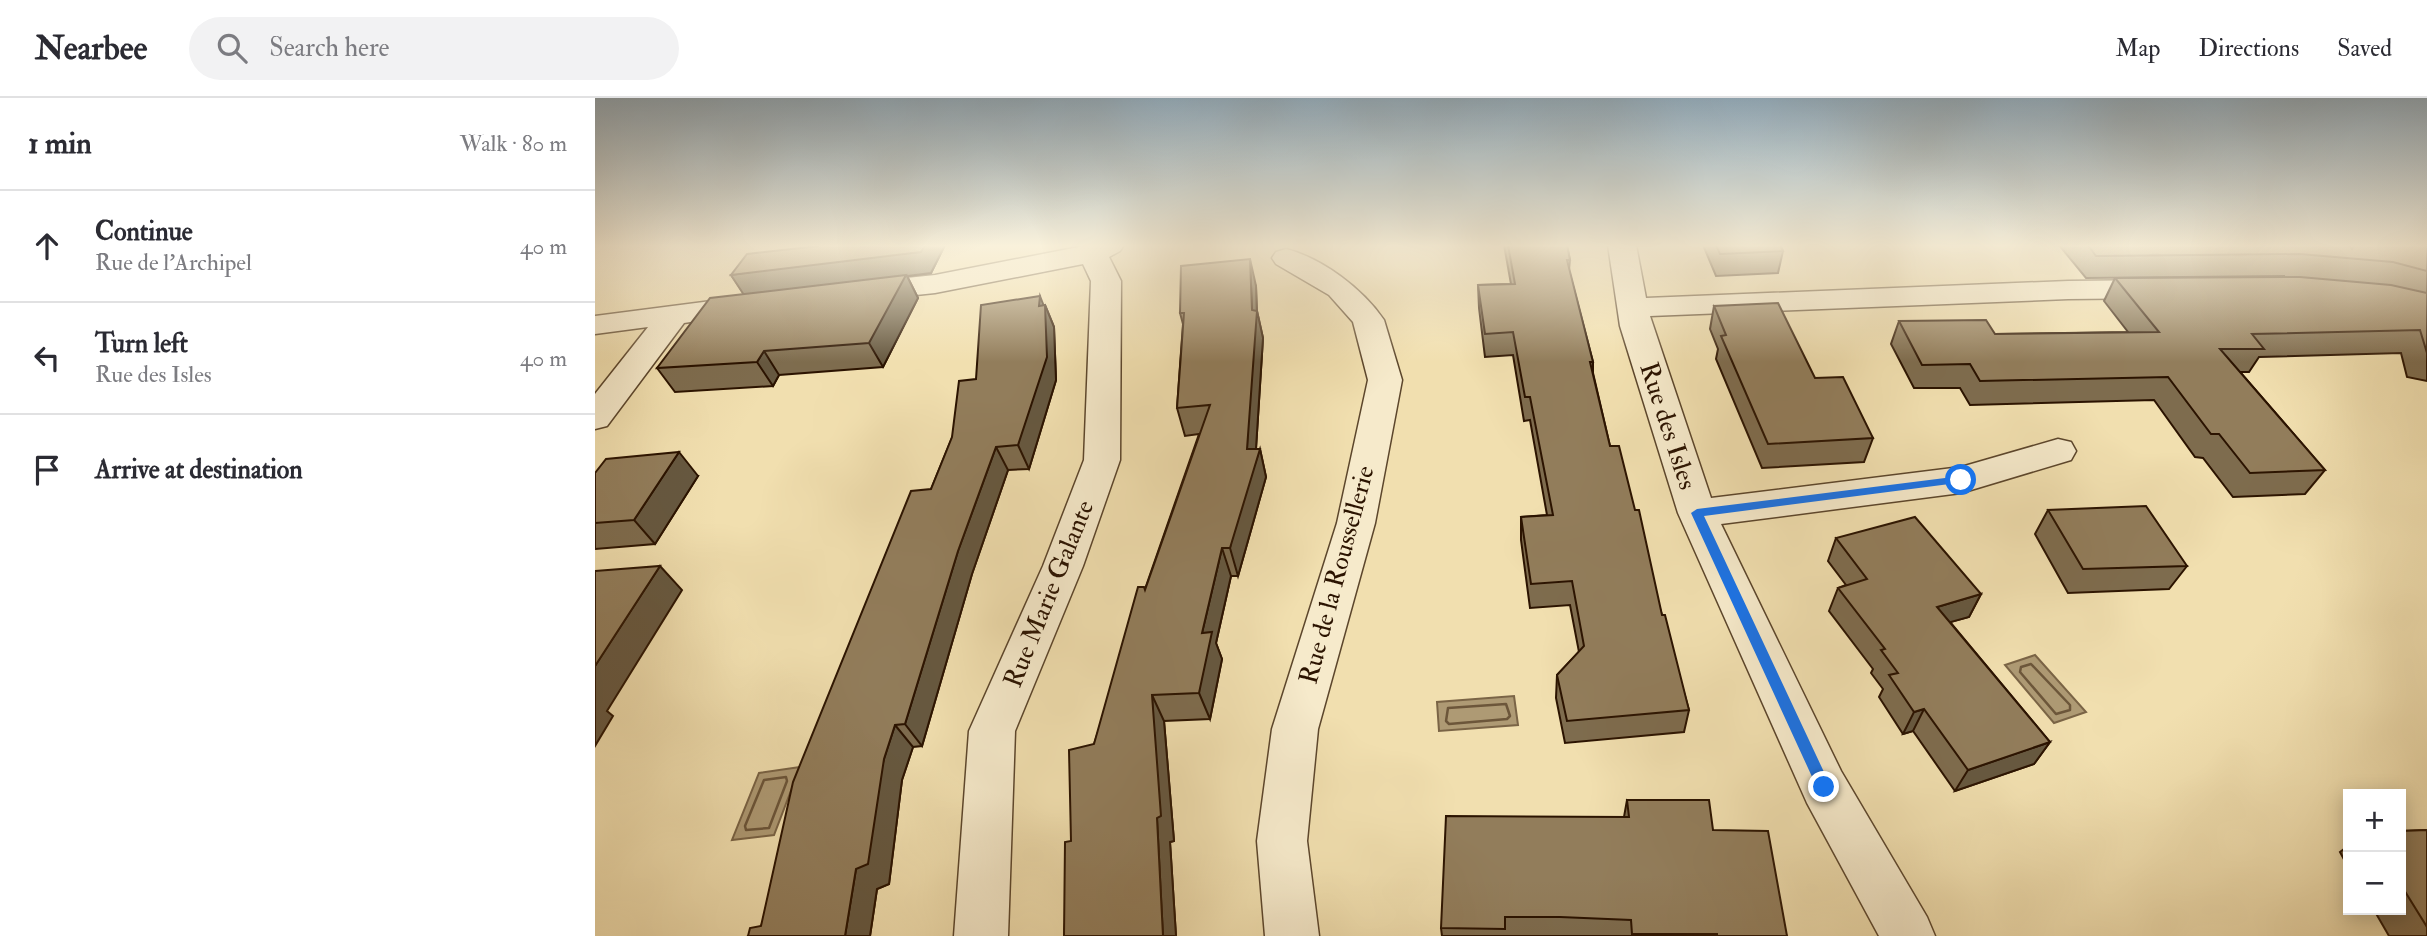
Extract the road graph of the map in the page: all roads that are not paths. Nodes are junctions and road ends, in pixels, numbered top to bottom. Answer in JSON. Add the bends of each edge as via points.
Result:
{"nodes":[{"id":1,"x":934,"y":284,"type":"edge"},
{"id":2,"x":1106,"y":284,"type":"edge"},
{"id":3,"x":1332,"y":284,"type":"edge"},
{"id":4,"x":1628,"y":284,"type":"edge"},
{"id":5,"x":2190,"y":289,"type":"edge"},
{"id":6,"x":825,"y":296,"type":"edge"},
{"id":7,"x":784,"y":301,"type":"edge"},
{"id":8,"x":1632,"y":308,"type":"junction"},
{"id":9,"x":675,"y":314,"type":"junction"},
{"id":10,"x":595,"y":324,"type":"edge"},
{"id":11,"x":595,"y":418,"type":"edge"},
{"id":12,"x":2058,"y":451,"type":"dead end"},
{"id":13,"x":1697,"y":513,"type":"junction"},
{"id":14,"x":981,"y":936,"type":"edge"},
{"id":15,"x":1292,"y":936,"type":"edge"},
{"id":16,"x":1908,"y":936,"type":"edge"}],
"edges":[{"from":1,"to":6,"type":"street"},
{"from":2,"to":14,"type":"street","name":"Rue Marie Galante","via":[[1102,460],[1063,566],[992,731]]},
{"from":3,"to":15,"type":"street","name":"Rue de la Roussellerie","via":[[1369,320],[1385,380],[1356,523],[1295,729],[1282,841]]},
{"from":4,"to":8,"type":"street","name":"Rue des Isles"},
{"from":5,"to":8,"type":"street"},
{"from":7,"to":9,"type":"street"},
{"from":8,"to":13,"type":"street","name":"Rue des Isles"},
{"from":9,"to":10,"type":"street"},
{"from":9,"to":11,"type":"street"},
{"from":12,"to":13,"type":"street","via":[[1961,480]]},
{"from":13,"to":16,"type":"street","name":"Rue des Isles","via":[[1824,787]]}]}
